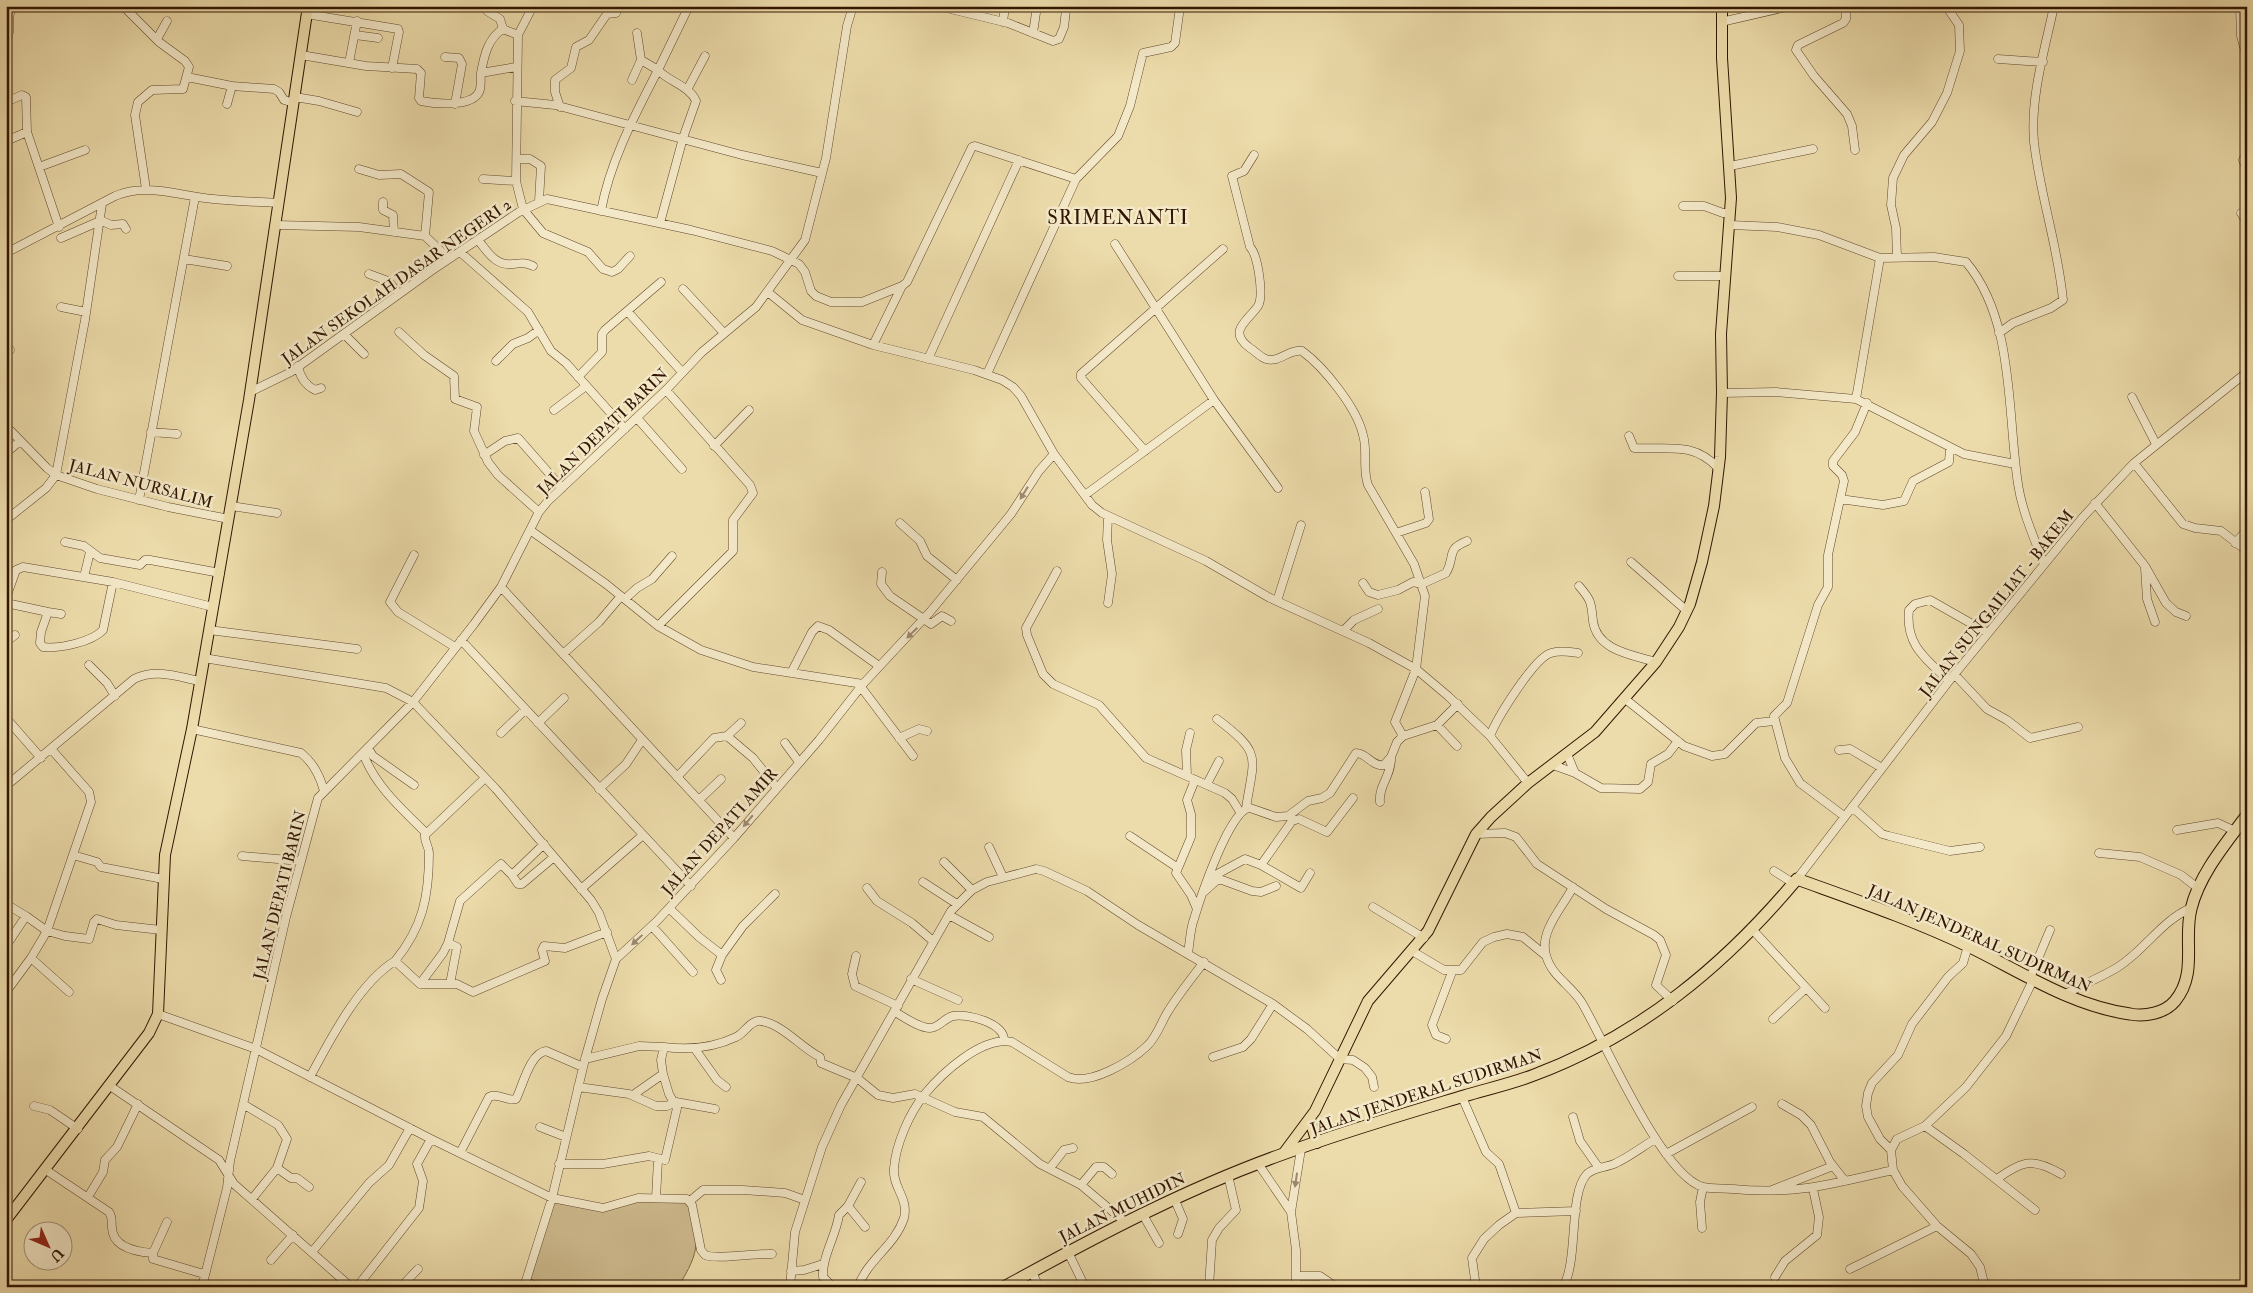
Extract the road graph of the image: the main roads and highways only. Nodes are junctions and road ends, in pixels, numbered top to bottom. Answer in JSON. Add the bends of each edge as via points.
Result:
{"nodes":[{"id":1,"x":1722,"y":6,"type":"edge"},
{"id":2,"x":307,"y":10,"type":"edge"},
{"id":3,"x":2247,"y":815,"type":"edge"},
{"id":4,"x":1310,"y":1120,"type":"junction"},
{"id":5,"x":1317,"y":1144,"type":"junction"},
{"id":6,"x":1283,"y":1154,"type":"junction"},
{"id":7,"x":1258,"y":1164,"type":"joint"},
{"id":8,"x":6,"y":1220,"type":"edge"},
{"id":9,"x":1004,"y":1287,"type":"edge"}],
"edges":[{"from":1,"to":4,"type":"main road","via":[[1730,225],[1720,351],[1722,393],[1718,468],[1702,562],[1687,611],[1656,662],[1595,732],[1528,783],[1476,834],[1424,938],[1368,1001]]},
{"from":2,"to":8,"type":"main road","via":[[220,573],[165,855],[158,1014],[149,1033],[110,1086]]},
{"from":3,"to":5,"type":"highway","name":"JALAN JENDERAL SUDIRMAN","via":[[2199,889],[2191,908],[2189,969],[2184,987],[2174,1002],[2162,1011],[2131,1015],[2089,1004],[1968,946],[1883,910],[1795,881],[1696,982],[1673,1001],[1604,1043],[1534,1075]]},
{"from":4,"to":5,"type":"main road"},
{"from":4,"to":6,"type":"main road"},
{"from":5,"to":6,"type":"highway","name":"JALAN JENDERAL SUDIRMAN"},
{"from":6,"to":7,"type":"highway","name":"JALAN JENDERAL SUDIRMAN"},
{"from":7,"to":9,"type":"highway","name":"JALAN MUHIDIN","via":[[1142,1213]]}]}
